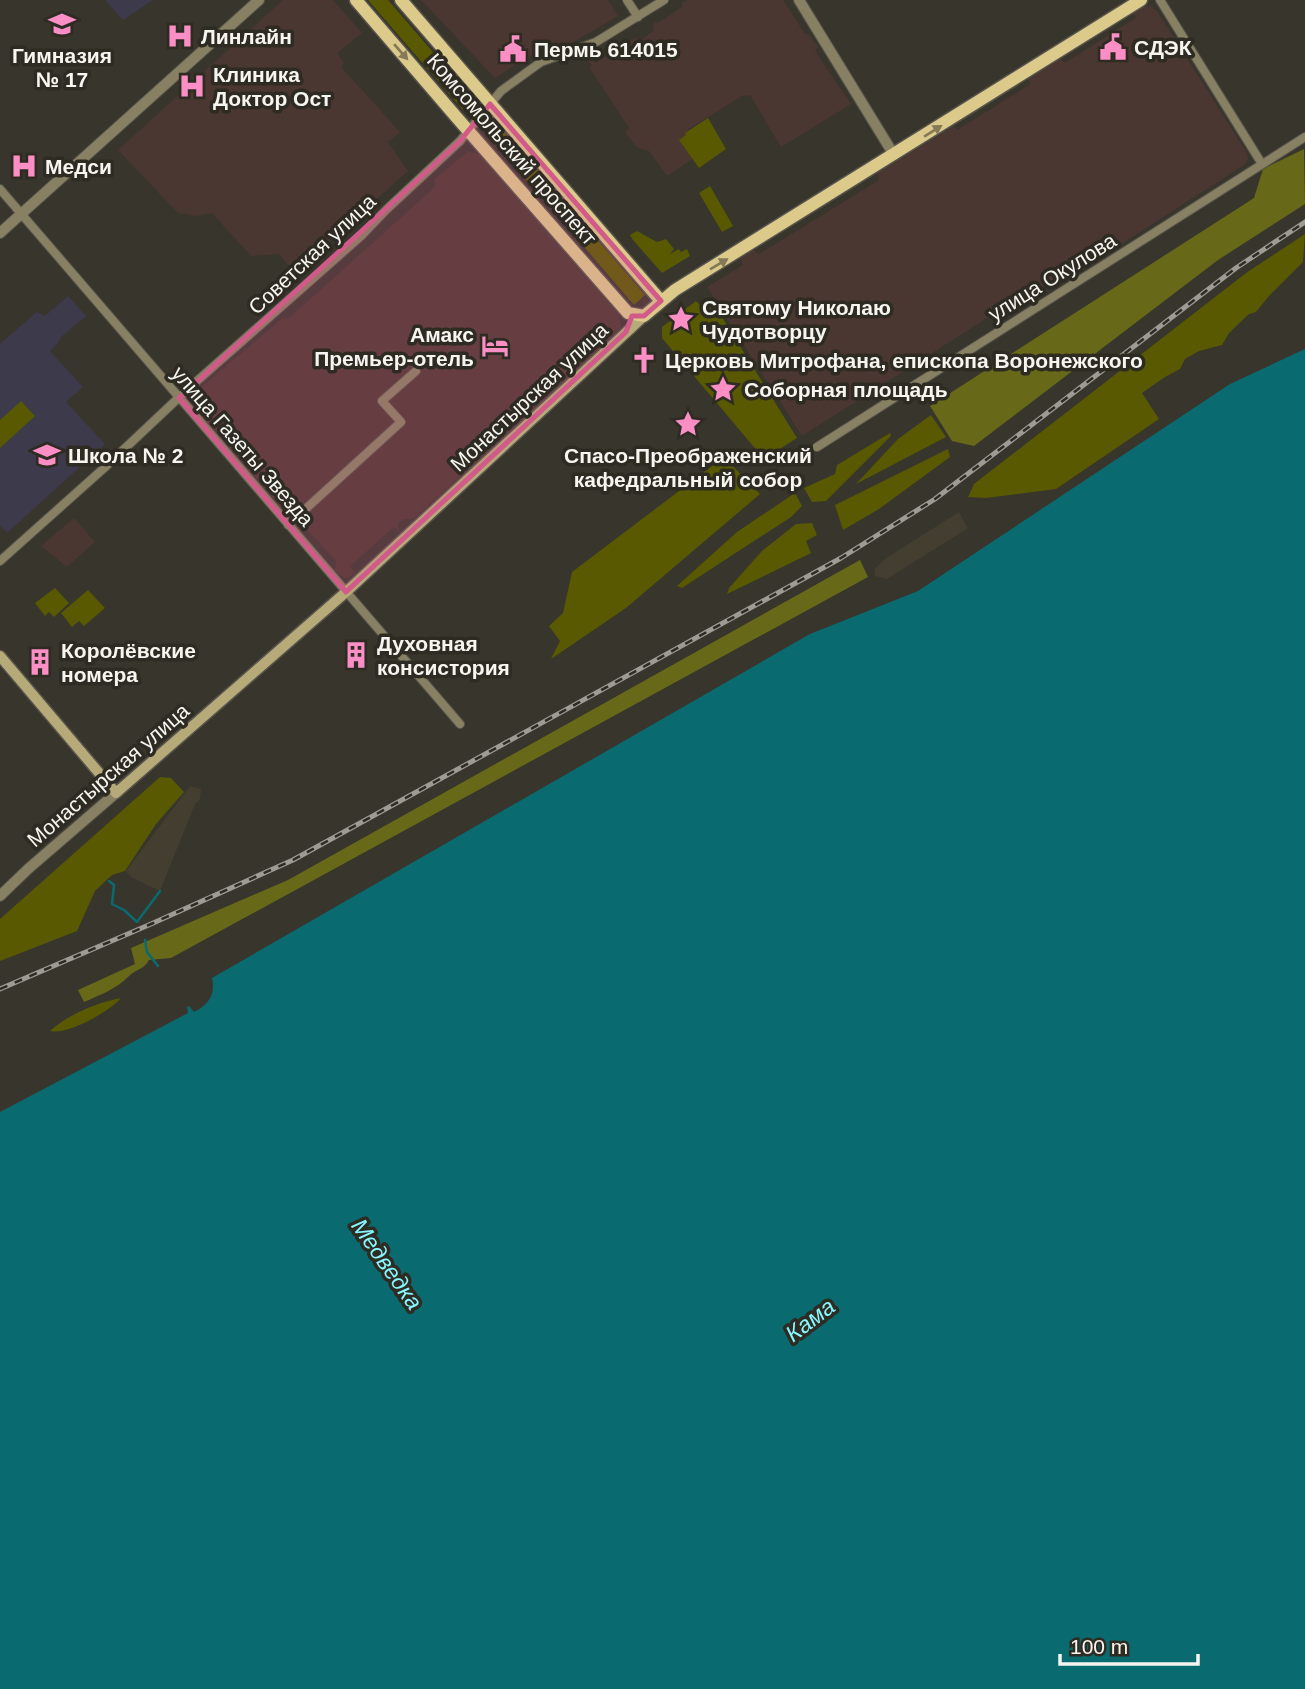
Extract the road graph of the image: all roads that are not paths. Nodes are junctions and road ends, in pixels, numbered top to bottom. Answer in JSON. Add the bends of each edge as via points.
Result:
{"nodes":[{"id":1,"x":259,"y":0,"type":"edge"},
{"id":2,"x":356,"y":0,"type":"edge"},
{"id":3,"x":401,"y":0,"type":"edge"},
{"id":4,"x":627,"y":0,"type":"edge"},
{"id":5,"x":664,"y":0,"type":"edge"},
{"id":6,"x":799,"y":0,"type":"edge"},
{"id":7,"x":1141,"y":0,"type":"edge"},
{"id":8,"x":1160,"y":0,"type":"edge"},
{"id":9,"x":638,"y":17,"type":"junction"},
{"id":10,"x":490,"y":104,"type":"junction"},
{"id":11,"x":469,"y":131,"type":"junction"},
{"id":12,"x":1305,"y":138,"type":"edge"},
{"id":13,"x":894,"y":155,"type":"junction"},
{"id":14,"x":1262,"y":164,"type":"junction"},
{"id":15,"x":0,"y":189,"type":"edge"},
{"id":16,"x":22,"y":214,"type":"junction"},
{"id":17,"x":0,"y":233,"type":"edge"},
{"id":18,"x":661,"y":301,"type":"junction"},
{"id":19,"x":628,"y":313,"type":"junction"},
{"id":20,"x":644,"y":316,"type":"junction"},
{"id":21,"x":632,"y":327,"type":"junction"},
{"id":22,"x":416,"y":371,"type":"dead end"},
{"id":23,"x":179,"y":398,"type":"junction"},
{"id":24,"x":817,"y":447,"type":"dead end"},
{"id":25,"x":288,"y":524,"type":"junction"},
{"id":26,"x":0,"y":561,"type":"edge"},
{"id":27,"x":346,"y":592,"type":"junction"},
{"id":28,"x":0,"y":656,"type":"edge"},
{"id":29,"x":460,"y":724,"type":"dead end"},
{"id":30,"x":116,"y":793,"type":"junction"},
{"id":31,"x":0,"y":896,"type":"edge"}],
"edges":[{"from":1,"to":16,"type":"street"},
{"from":2,"to":11,"type":"main road","name":"Комсомольский проспект","one_way":true},
{"from":3,"to":10,"type":"main road","name":"Комсомольский проспект"},
{"from":4,"to":9,"type":"street"},
{"from":5,"to":9,"type":"street","name":"Советская улица"},
{"from":6,"to":13,"type":"street"},
{"from":13,"to":7,"type":"main road","name":"Монастырская улица","one_way":true},
{"from":8,"to":14,"type":"street"},
{"from":9,"to":10,"type":"street","name":"Советская улица","via":[[581,49],[541,62]]},
{"from":10,"to":11,"type":"street","name":"Советская улица"},
{"from":10,"to":18,"type":"main road","name":"Комсомольский проспект"},
{"from":11,"to":19,"type":"main road","name":"Комсомольский проспект"},
{"from":11,"to":23,"type":"street","name":"Советская улица","via":[[352,245]]},
{"from":12,"to":14,"type":"street","name":"улица Окулова"},
{"from":18,"to":13,"type":"main road","name":"Монастырская улица","one_way":true},
{"from":14,"to":24,"type":"street","name":"улица Окулова"},
{"from":15,"to":16,"type":"street","name":"улица Газеты Звезда"},
{"from":16,"to":17,"type":"street"},
{"from":16,"to":23,"type":"street","name":"улица Газеты Звезда"},
{"from":18,"to":20,"type":"main road","name":"Монастырская улица"},
{"from":19,"to":20,"type":"main road"},
{"from":19,"to":21,"type":"main road","name":"Комсомольский проспект"},
{"from":20,"to":21,"type":"main road","name":"Монастырская улица"},
{"from":21,"to":27,"type":"main road","name":"Монастырская улица"},
{"from":22,"to":25,"type":"street","via":[[382,401],[401,422]]},
{"from":23,"to":25,"type":"street","name":"улица Газеты Звезда"},
{"from":23,"to":26,"type":"street","name":"Советская улица"},
{"from":25,"to":27,"type":"street","name":"улица Газеты Звезда"},
{"from":27,"to":29,"type":"street","name":"улица Газеты Звезда"},
{"from":27,"to":30,"type":"main road","name":"Монастырская улица"},
{"from":28,"to":30,"type":"main road"},
{"from":30,"to":31,"type":"street","name":"Монастырская улица"}]}
